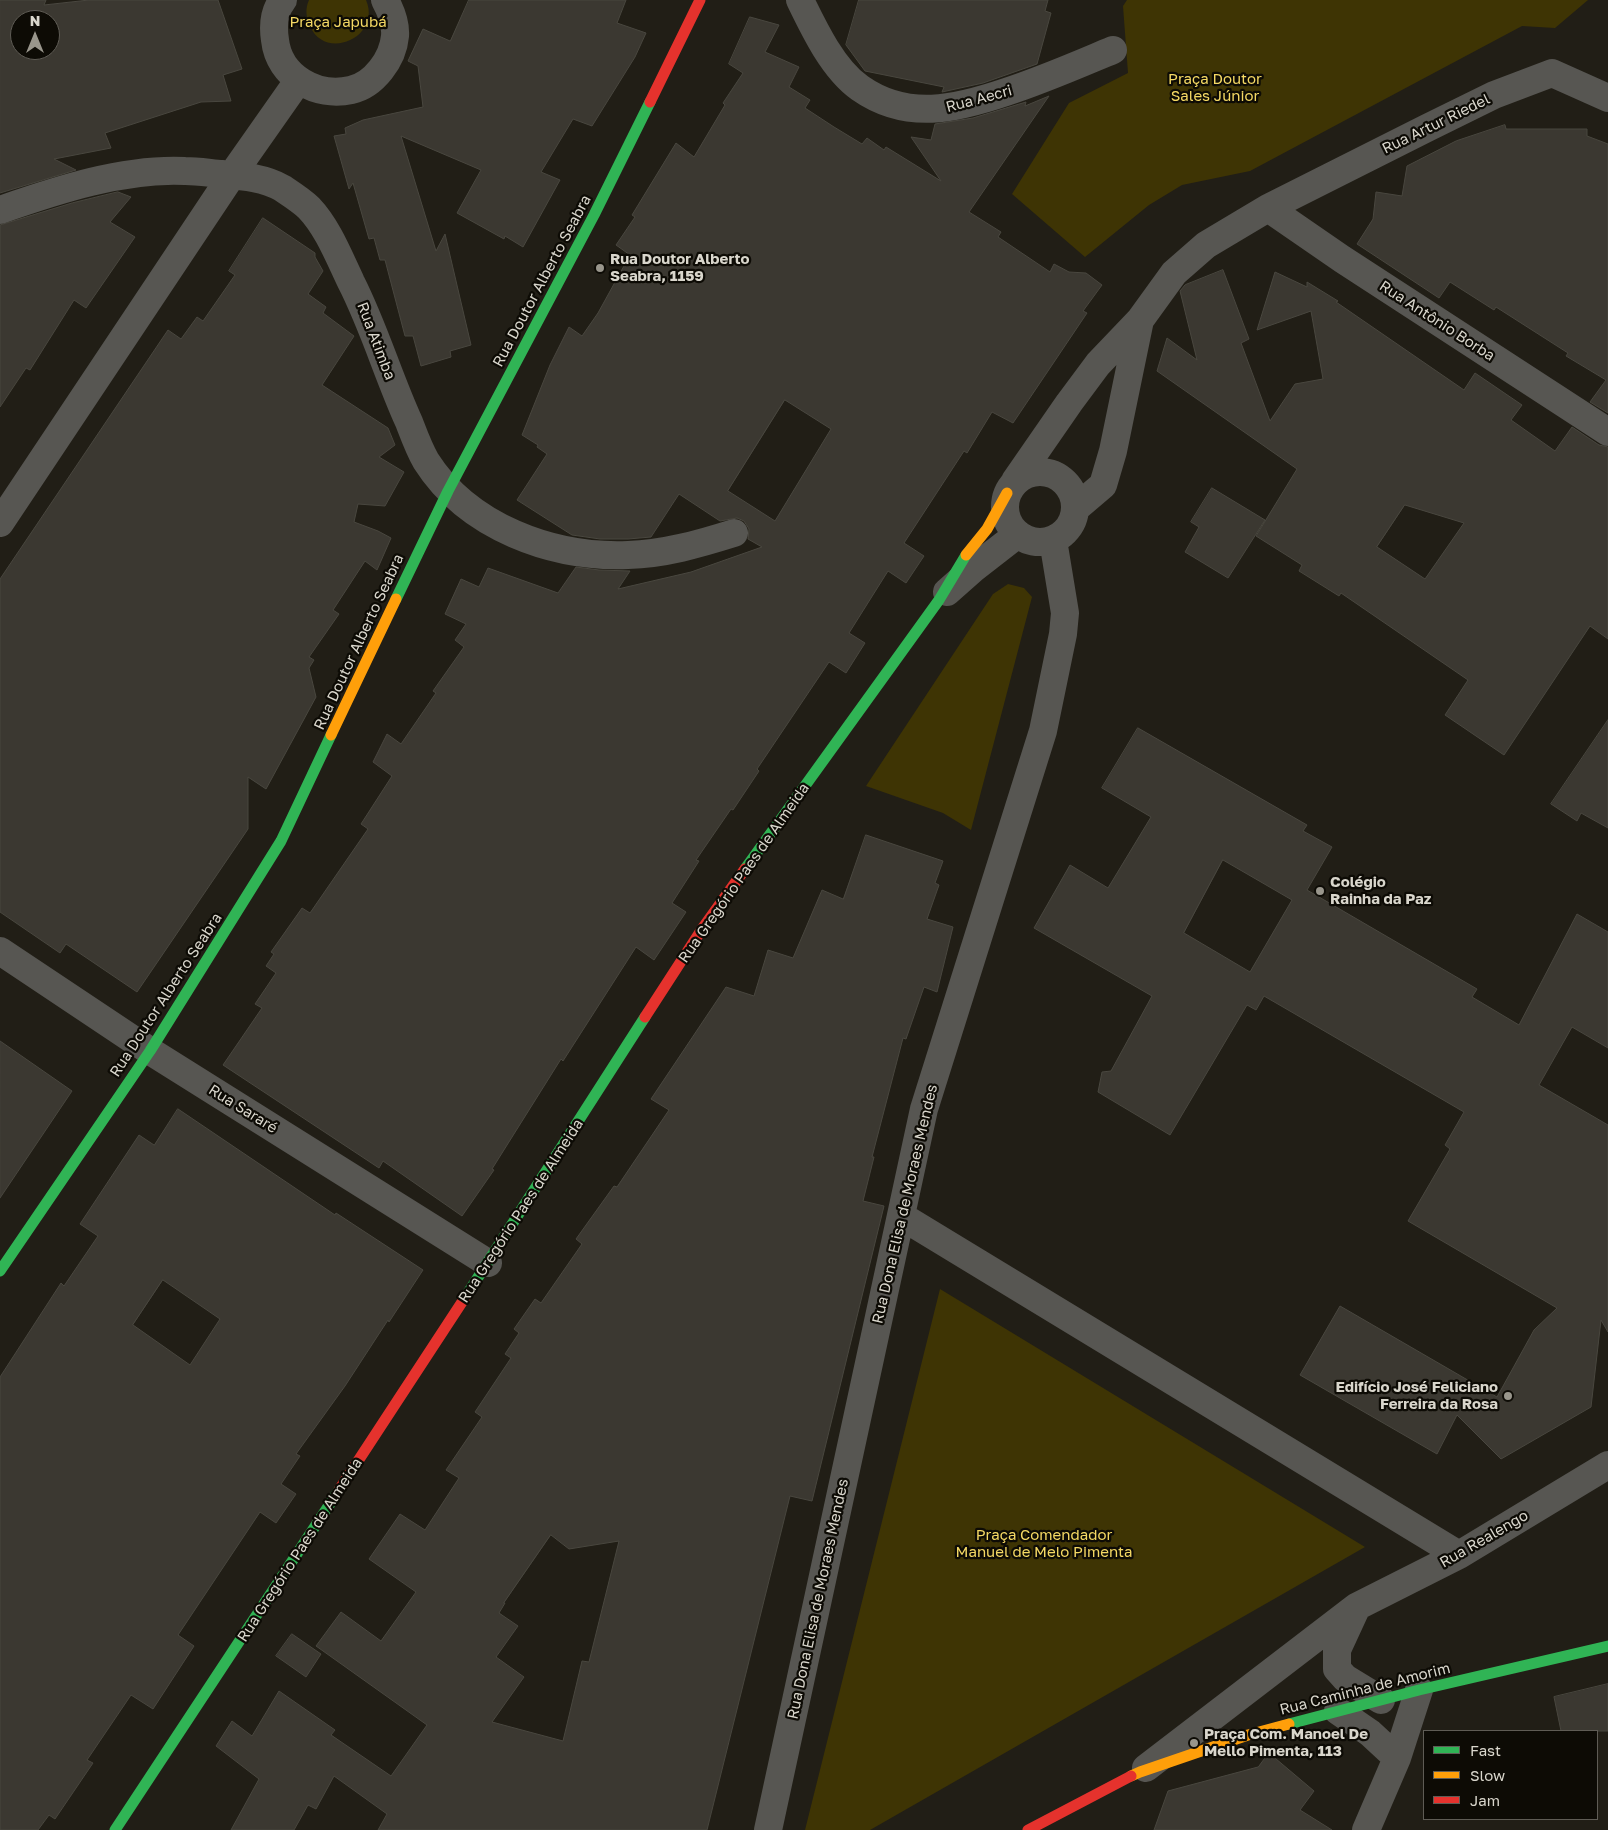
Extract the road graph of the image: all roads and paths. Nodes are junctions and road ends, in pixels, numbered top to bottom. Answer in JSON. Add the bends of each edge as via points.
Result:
{"nodes":[{"id":1,"x":283,"y":0,"type":"edge"},
{"id":2,"x":385,"y":0,"type":"edge"},
{"id":3,"x":700,"y":0,"type":"edge"},
{"id":4,"x":800,"y":0,"type":"edge"},
{"id":5,"x":1113,"y":50,"type":"dead end"},
{"id":6,"x":298,"y":81,"type":"junction"},
{"id":7,"x":1608,"y":98,"type":"edge"},
{"id":8,"x":232,"y":175,"type":"junction"},
{"id":9,"x":1268,"y":208,"type":"junction"},
{"id":10,"x":0,"y":210,"type":"edge"},
{"id":11,"x":1140,"y":320,"type":"junction"},
{"id":12,"x":1608,"y":432,"type":"edge"},
{"id":13,"x":1011,"y":487,"type":"junction"},
{"id":14,"x":448,"y":491,"type":"junction"},
{"id":15,"x":1076,"y":508,"type":"junction"},
{"id":16,"x":0,"y":523,"type":"edge"},
{"id":17,"x":734,"y":533,"type":"dead end"},
{"id":18,"x":1018,"y":534,"type":"junction"},
{"id":19,"x":1053,"y":540,"type":"junction"},
{"id":20,"x":939,"y":600,"type":"junction"},
{"id":21,"x":0,"y":951,"type":"edge"},
{"id":22,"x":150,"y":1050,"type":"junction"},
{"id":23,"x":901,"y":1216,"type":"junction"},
{"id":24,"x":488,"y":1263,"type":"junction"},
{"id":25,"x":0,"y":1271,"type":"edge"},
{"id":26,"x":1608,"y":1466,"type":"edge"},
{"id":27,"x":1460,"y":1554,"type":"junction"},
{"id":28,"x":1356,"y":1607,"type":"junction"},
{"id":29,"x":1608,"y":1646,"type":"edge"},
{"id":30,"x":1419,"y":1690,"type":"junction"},
{"id":31,"x":1381,"y":1700,"type":"junction"},
{"id":32,"x":1338,"y":1711,"type":"junction"},
{"id":33,"x":1398,"y":1758,"type":"junction"},
{"id":34,"x":1140,"y":1772,"type":"junction"},
{"id":35,"x":771,"y":1825,"type":"edge"},
{"id":36,"x":115,"y":1830,"type":"edge"},
{"id":37,"x":1028,"y":1830,"type":"edge"},
{"id":38,"x":1366,"y":1830,"type":"edge"}],
"edges":[{"from":1,"to":6,"type":"street","via":[[273,27],[276,50]]},
{"from":2,"to":6,"type":"street","via":[[392,12],[395,36],[389,59],[374,78],[353,90],[329,92]]},
{"from":3,"to":14,"type":"street","name":"Rua Doutor Alberto Seabra","via":[[594,215]]},
{"from":4,"to":5,"type":"street","name":"Rua Aecri","via":[[822,42],[839,67],[859,87],[884,102],[911,109],[941,109],[969,104],[1039,82]]},
{"from":6,"to":8,"type":"street"},
{"from":7,"to":9,"type":"street","name":"Rua Artur Riedel","via":[[1552,73],[1494,95]]},
{"from":8,"to":10,"type":"street","name":"Rua Atimba","via":[[184,170],[102,179]]},
{"from":8,"to":14,"type":"street","name":"Rua Atimba","via":[[280,187],[309,208],[328,235],[364,307],[425,460]]},
{"from":8,"to":16,"type":"street"},
{"from":9,"to":11,"type":"street","name":"Rua Gregório Paes de Almeida","via":[[1206,245],[1174,273]]},
{"from":9,"to":12,"type":"street","name":"Rua Antônio Borba"},
{"from":11,"to":13,"type":"street","name":"Rua Gregório Paes de Almeida","via":[[1098,364]]},
{"from":11,"to":15,"type":"street","name":"Rua Gregório Paes de Almeida","via":[[1104,485]]},
{"from":13,"to":15,"type":"street","via":[[1027,474],[1055,475],[1066,482]]},
{"from":13,"to":18,"type":"street","via":[[1005,508],[1008,522]]},
{"from":13,"to":20,"type":"street","name":"Rua Gregório Paes de Almeida"},
{"from":14,"to":17,"type":"street","name":"Rua Atimba","via":[[488,521],[528,541],[581,552],[628,555],[683,548]]},
{"from":14,"to":22,"type":"street","name":"Rua Doutor Alberto Seabra","via":[[281,841]]},
{"from":15,"to":19,"type":"street","via":[[1068,527]]},
{"from":18,"to":19,"type":"street","via":[[1028,540]]},
{"from":18,"to":20,"type":"street","name":"Rua Gregório Paes de Almeida"},
{"from":19,"to":23,"type":"street","name":"Rua Dona Elisa de Moraes Mendes","via":[[1065,613],[1043,731],[924,1109]]},
{"from":20,"to":24,"type":"street","name":"Rua Gregório Paes de Almeida","via":[[702,929]]},
{"from":21,"to":22,"type":"street","name":"Rua Sararé"},
{"from":22,"to":24,"type":"street","name":"Rua Sararé"},
{"from":22,"to":25,"type":"street","name":"Rua Doutor Alberto Seabra"},
{"from":23,"to":27,"type":"street"},
{"from":23,"to":35,"type":"street","name":"Rua Dona Elisa de Moraes Mendes"},
{"from":24,"to":36,"type":"street","name":"Rua Gregório Paes de Almeida"},
{"from":26,"to":27,"type":"street","name":"Rua Realengo"},
{"from":27,"to":28,"type":"street","name":"Rua Realengo"},
{"from":28,"to":31,"type":"street","via":[[1337,1650],[1337,1669],[1345,1678]]},
{"from":28,"to":34,"type":"street","name":"Rua Realengo"},
{"from":29,"to":30,"type":"street","name":"Rua Caminha de Amorim"},
{"from":30,"to":31,"type":"street","name":"Rua Caminha de Amorim"},
{"from":30,"to":33,"type":"street"},
{"from":31,"to":32,"type":"street","name":"Rua Caminha de Amorim"},
{"from":32,"to":33,"type":"street"},
{"from":32,"to":34,"type":"street","name":"Rua Caminha de Amorim","via":[[1248,1735]]},
{"from":33,"to":38,"type":"street"},
{"from":34,"to":37,"type":"street","name":"Rua Caminha de Amorim"}]}
